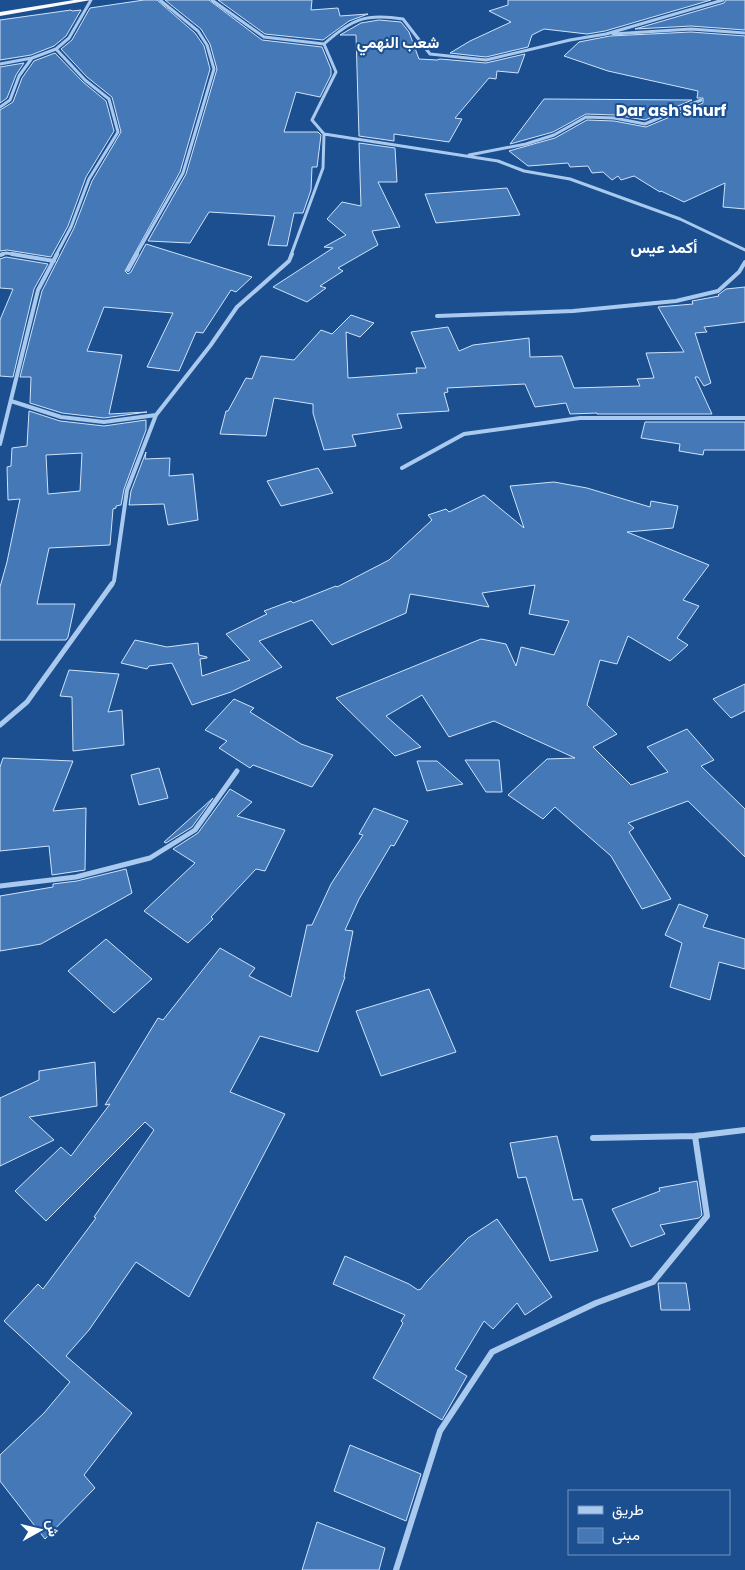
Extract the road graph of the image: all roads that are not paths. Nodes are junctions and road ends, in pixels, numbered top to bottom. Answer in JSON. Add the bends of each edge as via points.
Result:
{"nodes":[{"id":1,"x":87,"y":0,"type":"edge"},
{"id":2,"x":91,"y":0,"type":"edge"},
{"id":3,"x":160,"y":0,"type":"edge"},
{"id":4,"x":212,"y":0,"type":"edge"},
{"id":5,"x":723,"y":0,"type":"edge"},
{"id":6,"x":0,"y":14,"type":"edge"},
{"id":7,"x":745,"y":33,"type":"edge"},
{"id":8,"x":606,"y":34,"type":"junction"},
{"id":9,"x":324,"y":44,"type":"junction"},
{"id":10,"x":56,"y":49,"type":"junction"},
{"id":11,"x":32,"y":58,"type":"junction"},
{"id":12,"x":0,"y":64,"type":"edge"},
{"id":13,"x":702,"y":100,"type":"dead end"},
{"id":14,"x":0,"y":107,"type":"edge"},
{"id":15,"x":324,"y":134,"type":"junction"},
{"id":16,"x":465,"y":156,"type":"junction"},
{"id":17,"x":745,"y":250,"type":"edge"},
{"id":18,"x":0,"y":254,"type":"edge"},
{"id":19,"x":54,"y":261,"type":"junction"},
{"id":20,"x":745,"y":262,"type":"edge"},
{"id":21,"x":128,"y":270,"type":"dead end"},
{"id":22,"x":437,"y":316,"type":"dead end"},
{"id":23,"x":11,"y":401,"type":"junction"},
{"id":24,"x":156,"y":415,"type":"junction"},
{"id":25,"x":745,"y":418,"type":"edge"},
{"id":26,"x":0,"y":444,"type":"edge"},
{"id":27,"x":402,"y":468,"type":"dead end"},
{"id":28,"x":0,"y":725,"type":"edge"},
{"id":29,"x":237,"y":771,"type":"dead end"},
{"id":30,"x":0,"y":886,"type":"edge"},
{"id":31,"x":745,"y":1130,"type":"edge"},
{"id":32,"x":695,"y":1136,"type":"junction"},
{"id":33,"x":593,"y":1138,"type":"dead end"},
{"id":34,"x":396,"y":1570,"type":"edge"}],
"edges":[{"from":1,"to":6,"type":"highway"},
{"from":2,"to":10,"type":"street","via":[[68,38]]},
{"from":3,"to":21,"type":"street","via":[[198,31],[214,69],[183,173]]},
{"from":4,"to":9,"type":"street","via":[[264,37]]},
{"from":5,"to":8,"type":"street"},
{"from":7,"to":8,"type":"street","via":[[690,29]]},
{"from":8,"to":9,"type":"street","via":[[486,60],[456,58],[430,54],[403,20],[364,16],[347,23]]},
{"from":9,"to":15,"type":"street","via":[[336,72],[312,120]]},
{"from":10,"to":11,"type":"street"},
{"from":10,"to":19,"type":"street","via":[[85,80],[110,99],[118,132],[89,179]]},
{"from":11,"to":12,"type":"street"},
{"from":11,"to":14,"type":"street","via":[[19,76],[10,100]]},
{"from":13,"to":16,"type":"street","via":[[645,124],[586,117],[554,135]]},
{"from":15,"to":16,"type":"street"},
{"from":15,"to":24,"type":"street","via":[[323,168],[288,261],[237,307]]},
{"from":16,"to":17,"type":"street","via":[[570,179],[680,219]]},
{"from":18,"to":19,"type":"street"},
{"from":19,"to":23,"type":"street","via":[[38,290]]},
{"from":20,"to":22,"type":"street","via":[[718,291],[676,302],[573,311]]},
{"from":23,"to":24,"type":"street","via":[[61,417],[104,422]]},
{"from":23,"to":26,"type":"street"},
{"from":24,"to":28,"type":"street","via":[[127,490],[114,581],[27,702]]},
{"from":25,"to":27,"type":"street","via":[[580,418],[464,434]]},
{"from":29,"to":30,"type":"street","via":[[195,830],[150,858],[76,877]]},
{"from":31,"to":32,"type":"street"},
{"from":32,"to":33,"type":"street"},
{"from":32,"to":34,"type":"street","via":[[707,1216],[652,1282],[596,1303],[492,1352],[440,1431]]}]}
